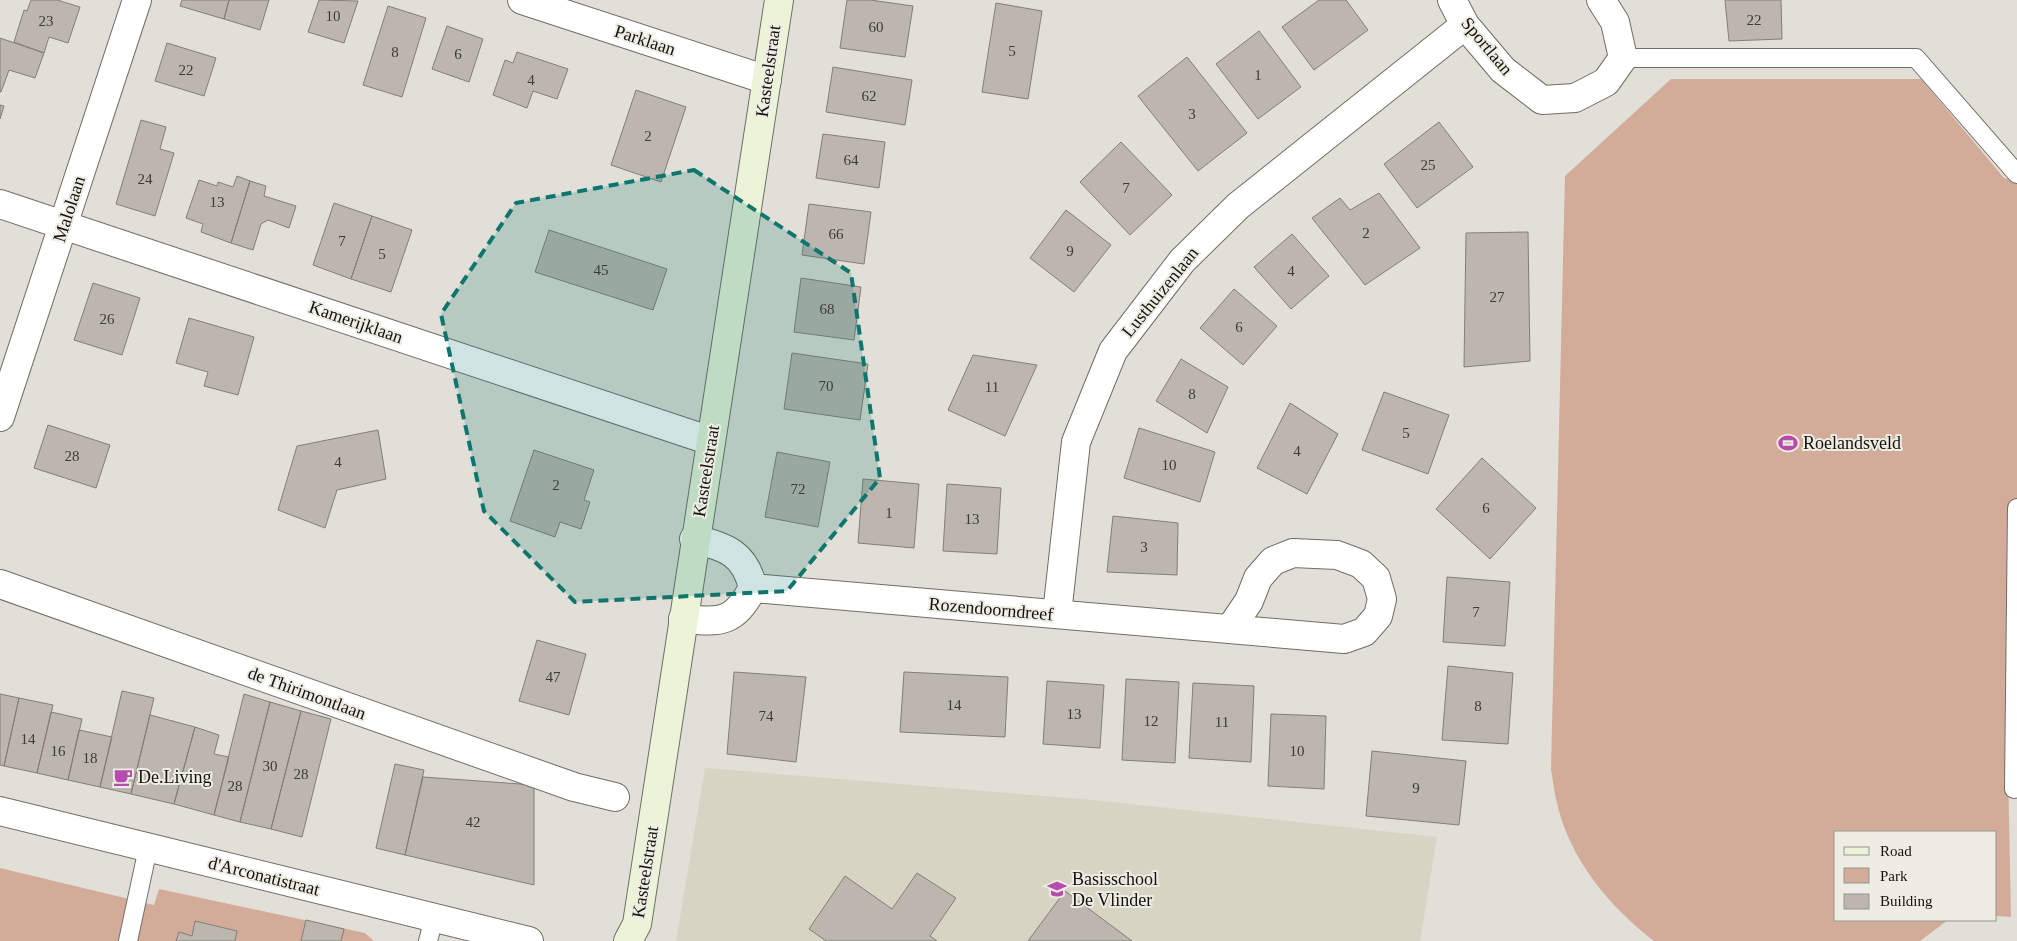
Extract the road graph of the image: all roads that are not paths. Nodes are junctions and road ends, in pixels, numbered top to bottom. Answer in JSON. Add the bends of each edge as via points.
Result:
{"nodes":[{"id":1,"x":137,"y":0,"type":"edge"},
{"id":2,"x":522,"y":0,"type":"edge"},
{"id":3,"x":778,"y":0,"type":"edge"},
{"id":4,"x":1452,"y":0,"type":"edge"},
{"id":5,"x":1601,"y":0,"type":"edge"},
{"id":6,"x":1465,"y":25,"type":"junction"},
{"id":7,"x":1623,"y":58,"type":"junction"},
{"id":8,"x":767,"y":80,"type":"junction"},
{"id":9,"x":2017,"y":174,"type":"edge"},
{"id":10,"x":0,"y":204,"type":"edge"},
{"id":11,"x":63,"y":225,"type":"junction"},
{"id":12,"x":0,"y":417,"type":"edge"},
{"id":13,"x":711,"y":441,"type":"junction"},
{"id":14,"x":2017,"y":508,"type":"edge"},
{"id":15,"x":694,"y":539,"type":"junction"},
{"id":16,"x":0,"y":584,"type":"edge"},
{"id":17,"x":753,"y":588,"type":"junction"},
{"id":18,"x":1057,"y":614,"type":"junction"},
{"id":19,"x":683,"y":619,"type":"junction"},
{"id":20,"x":1230,"y":629,"type":"junction"},
{"id":21,"x":2014,"y":789,"type":"dead end"},
{"id":22,"x":615,"y":796,"type":"dead end"},
{"id":23,"x":0,"y":811,"type":"edge"},
{"id":24,"x":148,"y":848,"type":"junction"},
{"id":25,"x":431,"y":929,"type":"edge"},
{"id":26,"x":128,"y":941,"type":"edge"},
{"id":27,"x":529,"y":941,"type":"edge"},
{"id":28,"x":628,"y":941,"type":"edge"}],
"edges":[{"from":1,"to":11,"type":"street","name":"Malolaan"},
{"from":2,"to":8,"type":"street","name":"Parklaan"},
{"from":3,"to":8,"type":"street","name":"Kasteelstraat"},
{"from":4,"to":6,"type":"street","name":"Sportlaan"},
{"from":5,"to":7,"type":"street","via":[[1615,22]]},
{"from":6,"to":7,"type":"street","name":"Sportlaan","via":[[1503,70],[1542,100],[1575,98],[1606,82]]},
{"from":6,"to":18,"type":"street","name":"Lusthuizenlaan","via":[[1238,206],[1182,261],[1112,351],[1076,442]]},
{"from":7,"to":9,"type":"lane","via":[[1916,58]]},
{"from":8,"to":13,"type":"street","name":"Kasteelstraat"},
{"from":10,"to":11,"type":"street","name":"Kamerijklaan"},
{"from":11,"to":12,"type":"street","name":"Malolaan"},
{"from":11,"to":13,"type":"street","name":"Kamerijklaan"},
{"from":13,"to":15,"type":"street","name":"Kasteelstraat"},
{"from":14,"to":21,"type":"lane"},
{"from":15,"to":17,"type":"street","via":[[723,546],[739,558],[750,575]]},
{"from":15,"to":19,"type":"street","name":"Kasteelstraat"},
{"from":16,"to":22,"type":"street","name":"de Thirimontlaan","via":[[574,787]]},
{"from":17,"to":18,"type":"street","name":"Rozendoorndreef"},
{"from":17,"to":19,"type":"street","via":[[742,608],[718,622]]},
{"from":18,"to":20,"type":"street","name":"Rozendoorndreef"},
{"from":19,"to":28,"type":"street","name":"Kasteelstraat","via":[[637,924]]},
{"from":20,"to":20,"type":"street","name":"Rozendoorndreef","via":[[1344,639],[1364,632],[1378,616],[1382,599],[1376,578],[1361,564],[1337,555],[1292,553],[1273,561],[1258,578],[1250,602]]},
{"from":23,"to":24,"type":"street","name":"d'Arconatistraat"},
{"from":24,"to":25,"type":"street","name":"d'Arconatistraat"},
{"from":24,"to":26,"type":"lane"},
{"from":25,"to":27,"type":"street","name":"d'Arconatistraat"}]}
